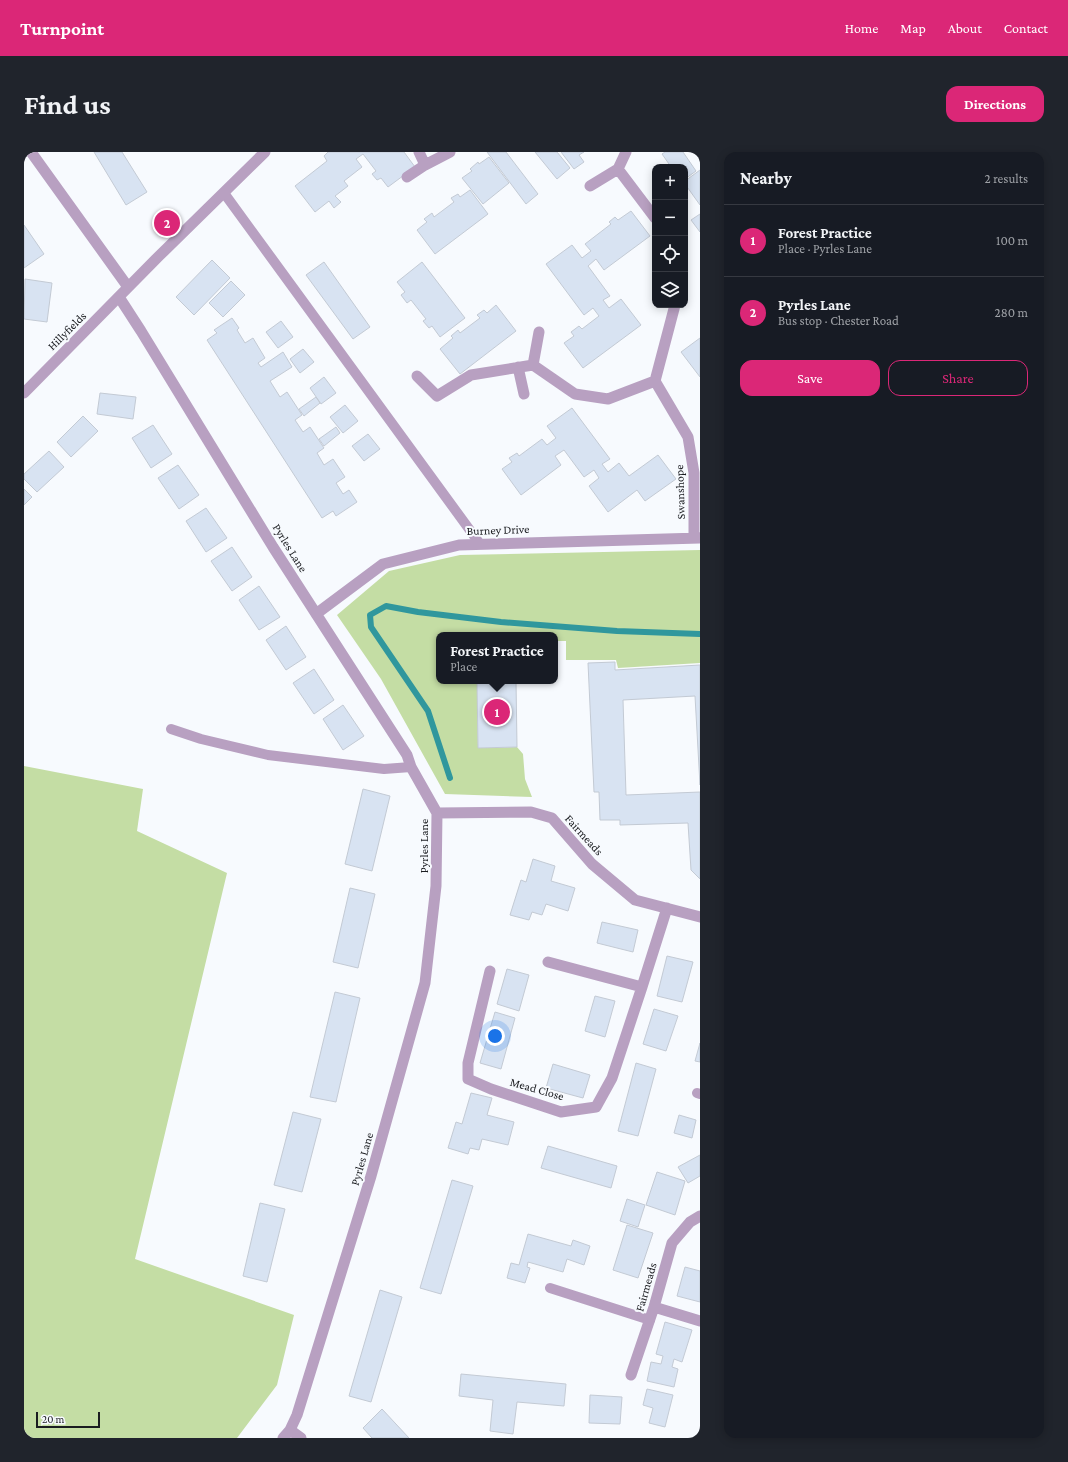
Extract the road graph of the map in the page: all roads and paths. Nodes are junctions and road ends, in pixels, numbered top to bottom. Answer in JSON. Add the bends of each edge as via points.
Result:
{"nodes":[{"id":1,"x":32,"y":152,"type":"edge"},
{"id":2,"x":265,"y":152,"type":"edge"},
{"id":3,"x":419,"y":152,"type":"edge"},
{"id":4,"x":450,"y":152,"type":"edge"},
{"id":5,"x":626,"y":152,"type":"edge"},
{"id":6,"x":425,"y":165,"type":"junction"},
{"id":7,"x":618,"y":169,"type":"junction"},
{"id":8,"x":407,"y":178,"type":"dead end"},
{"id":9,"x":590,"y":186,"type":"dead end"},
{"id":10,"x":224,"y":193,"type":"junction"},
{"id":11,"x":652,"y":214,"type":"edge"},
{"id":12,"x":128,"y":287,"type":"junction"},
{"id":13,"x":119,"y":297,"type":"junction"},
{"id":14,"x":674,"y":308,"type":"edge"},
{"id":15,"x":539,"y":332,"type":"dead end"},
{"id":16,"x":533,"y":365,"type":"junction"},
{"id":17,"x":518,"y":367,"type":"junction"},
{"id":18,"x":417,"y":376,"type":"dead end"},
{"id":19,"x":655,"y":381,"type":"junction"},
{"id":20,"x":24,"y":393,"type":"edge"},
{"id":21,"x":524,"y":394,"type":"dead end"},
{"id":22,"x":697,"y":538,"type":"edge"},
{"id":23,"x":480,"y":544,"type":"junction"},
{"id":24,"x":316,"y":614,"type":"junction"},
{"id":25,"x":171,"y":730,"type":"dead end"},
{"id":26,"x":412,"y":767,"type":"junction"},
{"id":27,"x":437,"y":813,"type":"junction"},
{"id":28,"x":667,"y":908,"type":"junction"},
{"id":29,"x":700,"y":917,"type":"edge"},
{"id":30,"x":548,"y":962,"type":"dead end"},
{"id":31,"x":490,"y":971,"type":"dead end"},
{"id":32,"x":642,"y":987,"type":"junction"},
{"id":33,"x":700,"y":1216,"type":"edge"},
{"id":34,"x":550,"y":1288,"type":"dead end"},
{"id":35,"x":654,"y":1307,"type":"junction"},
{"id":36,"x":650,"y":1320,"type":"junction"},
{"id":37,"x":700,"y":1321,"type":"edge"},
{"id":38,"x":631,"y":1375,"type":"dead end"},
{"id":39,"x":286,"y":1434,"type":"edge"},
{"id":40,"x":301,"y":1438,"type":"edge"}],
"edges":[{"from":1,"to":12,"type":"street"},
{"from":2,"to":10,"type":"street","name":"Hillyfields"},
{"from":3,"to":6,"type":"street"},
{"from":4,"to":6,"type":"street"},
{"from":5,"to":7,"type":"street"},
{"from":6,"to":8,"type":"street"},
{"from":7,"to":9,"type":"street"},
{"from":7,"to":11,"type":"street"},
{"from":10,"to":12,"type":"street","name":"Hillyfields"},
{"from":10,"to":23,"type":"lane"},
{"from":12,"to":13,"type":"street","name":"Hillyfields"},
{"from":13,"to":20,"type":"street","name":"Hillyfields"},
{"from":13,"to":24,"type":"street","name":"Pyrles Lane"},
{"from":14,"to":19,"type":"street"},
{"from":15,"to":16,"type":"street"},
{"from":16,"to":17,"type":"street"},
{"from":16,"to":19,"type":"street","via":[[575,394],[608,399]]},
{"from":17,"to":18,"type":"street","via":[[471,375],[437,396]]},
{"from":17,"to":21,"type":"street"},
{"from":19,"to":22,"type":"street","name":"Swanshope","via":[[688,437],[694,473]]},
{"from":22,"to":23,"type":"street","name":"Burney Drive"},
{"from":23,"to":24,"type":"street","name":"Burney Drive","via":[[459,544],[383,564]]},
{"from":24,"to":26,"type":"street","name":"Pyrles Lane"},
{"from":25,"to":26,"type":"lane","via":[[268,755],[384,769]]},
{"from":26,"to":27,"type":"street","name":"Pyrles Lane"},
{"from":27,"to":28,"type":"street","name":"Fairmeads","via":[[532,812],[552,818],[592,864],[635,900]]},
{"from":27,"to":39,"type":"street","name":"Pyrles Lane","via":[[436,886],[425,983],[371,1176],[297,1414]]},
{"from":28,"to":29,"type":"street","name":"Fairmeads"},
{"from":28,"to":32,"type":"street","name":"Mead Close"},
{"from":30,"to":32,"type":"street"},
{"from":31,"to":32,"type":"street","name":"Mead Close","via":[[468,1063],[468,1079],[561,1112],[596,1107],[612,1078]]},
{"from":33,"to":35,"type":"street","name":"Fairmeads","via":[[690,1222],[672,1243]]},
{"from":34,"to":36,"type":"lane"},
{"from":35,"to":36,"type":"street","name":"Fairmeads"},
{"from":35,"to":37,"type":"street"},
{"from":36,"to":38,"type":"street","name":"Fairmeads"},
{"from":39,"to":40,"type":"street"}]}
